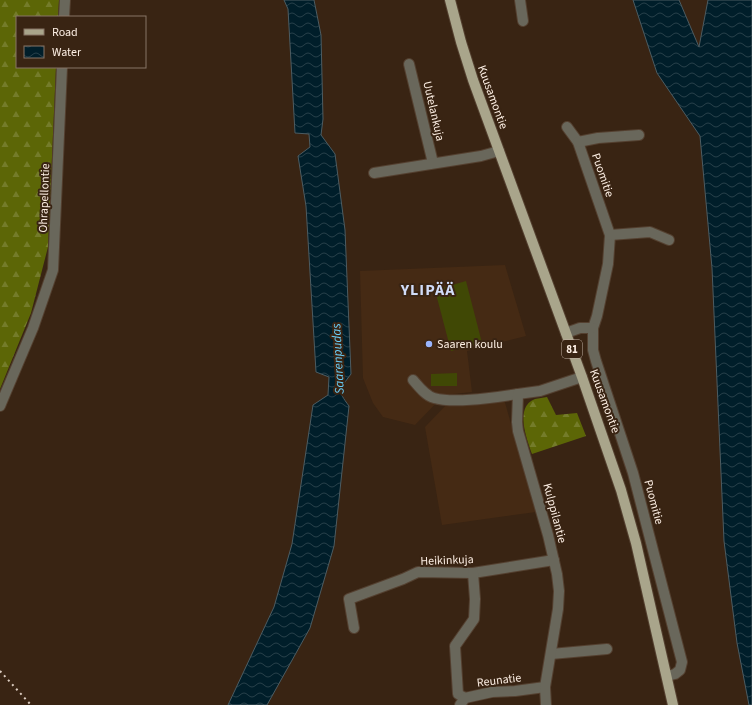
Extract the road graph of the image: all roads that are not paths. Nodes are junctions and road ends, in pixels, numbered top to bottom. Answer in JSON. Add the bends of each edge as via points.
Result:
{"nodes":[{"id":1,"x":65,"y":0,"type":"edge"},
{"id":2,"x":450,"y":0,"type":"edge"},
{"id":3,"x":520,"y":0,"type":"edge"},
{"id":4,"x":64,"y":16,"type":"edge"},
{"id":5,"x":523,"y":21,"type":"dead end"},
{"id":6,"x":409,"y":64,"type":"dead end"},
{"id":7,"x":62,"y":68,"type":"edge"},
{"id":8,"x":567,"y":126,"type":"dead end"},
{"id":9,"x":639,"y":135,"type":"dead end"},
{"id":10,"x":578,"y":142,"type":"junction"},
{"id":11,"x":499,"y":151,"type":"junction"},
{"id":12,"x":433,"y":164,"type":"junction"},
{"id":13,"x":374,"y":174,"type":"dead end"},
{"id":14,"x":610,"y":235,"type":"junction"},
{"id":15,"x":669,"y":240,"type":"dead end"},
{"id":16,"x":593,"y":328,"type":"junction"},
{"id":17,"x":566,"y":333,"type":"junction"},
{"id":18,"x":582,"y":377,"type":"junction"},
{"id":19,"x":413,"y":380,"type":"dead end"},
{"id":20,"x":518,"y":394,"type":"junction"},
{"id":21,"x":0,"y":406,"type":"edge"},
{"id":22,"x":554,"y":560,"type":"junction"},
{"id":23,"x":473,"y":573,"type":"junction"},
{"id":24,"x":354,"y":628,"type":"dead end"},
{"id":25,"x":607,"y":649,"type":"dead end"},
{"id":26,"x":551,"y":654,"type":"junction"},
{"id":27,"x":667,"y":676,"type":"junction"},
{"id":28,"x":545,"y":687,"type":"junction"},
{"id":29,"x":462,"y":702,"type":"edge"},
{"id":30,"x":546,"y":705,"type":"edge"},
{"id":31,"x":673,"y":705,"type":"edge"}],
"edges":[{"from":1,"to":4,"type":"street"},
{"from":2,"to":11,"type":"main road","name":"Kuusamontie","number":"81","via":[[465,56]]},
{"from":3,"to":5,"type":"street"},
{"from":6,"to":12,"type":"street","name":"Uutelankuja"},
{"from":7,"to":21,"type":"street","name":"Ohrapellontie","via":[[53,270],[33,328]]},
{"from":8,"to":10,"type":"street","name":"Puomitie"},
{"from":9,"to":10,"type":"street"},
{"from":10,"to":14,"type":"street","name":"Puomitie"},
{"from":11,"to":12,"type":"street"},
{"from":11,"to":17,"type":"main road","name":"Kuusamontie","number":"81"},
{"from":12,"to":13,"type":"street"},
{"from":14,"to":15,"type":"street","via":[[650,232]]},
{"from":14,"to":16,"type":"street","name":"Puomitie","via":[[608,264]]},
{"from":16,"to":17,"type":"street","via":[[580,328]]},
{"from":16,"to":27,"type":"street","name":"Puomitie","via":[[596,362],[632,473],[682,662],[680,670]]},
{"from":17,"to":18,"type":"main road","name":"Kuusamontie","number":"81"},
{"from":18,"to":20,"type":"street","via":[[540,391]]},
{"from":18,"to":27,"type":"main road","name":"Kuusamontie","number":"81","via":[[619,484],[636,543]]},
{"from":19,"to":20,"type":"street","via":[[420,389],[433,398],[448,400]]},
{"from":20,"to":22,"type":"street","name":"Kulppilantie","via":[[518,431]]},
{"from":22,"to":23,"type":"street","name":"Heikinkuja"},
{"from":22,"to":26,"type":"street","name":"Kulppilantie","via":[[559,591]]},
{"from":23,"to":24,"type":"street","name":"Heikinkuja","via":[[418,572],[349,599]]},
{"from":23,"to":29,"type":"street","via":[[474,619],[455,646],[458,694]]},
{"from":25,"to":26,"type":"street"},
{"from":26,"to":28,"type":"street","name":"Kulppilantie"},
{"from":27,"to":31,"type":"main road","name":"Kuusamontie","number":"81"},
{"from":28,"to":29,"type":"street","name":"Reunatie","via":[[492,692]]},
{"from":28,"to":30,"type":"street","name":"Kulppilantie"}]}
